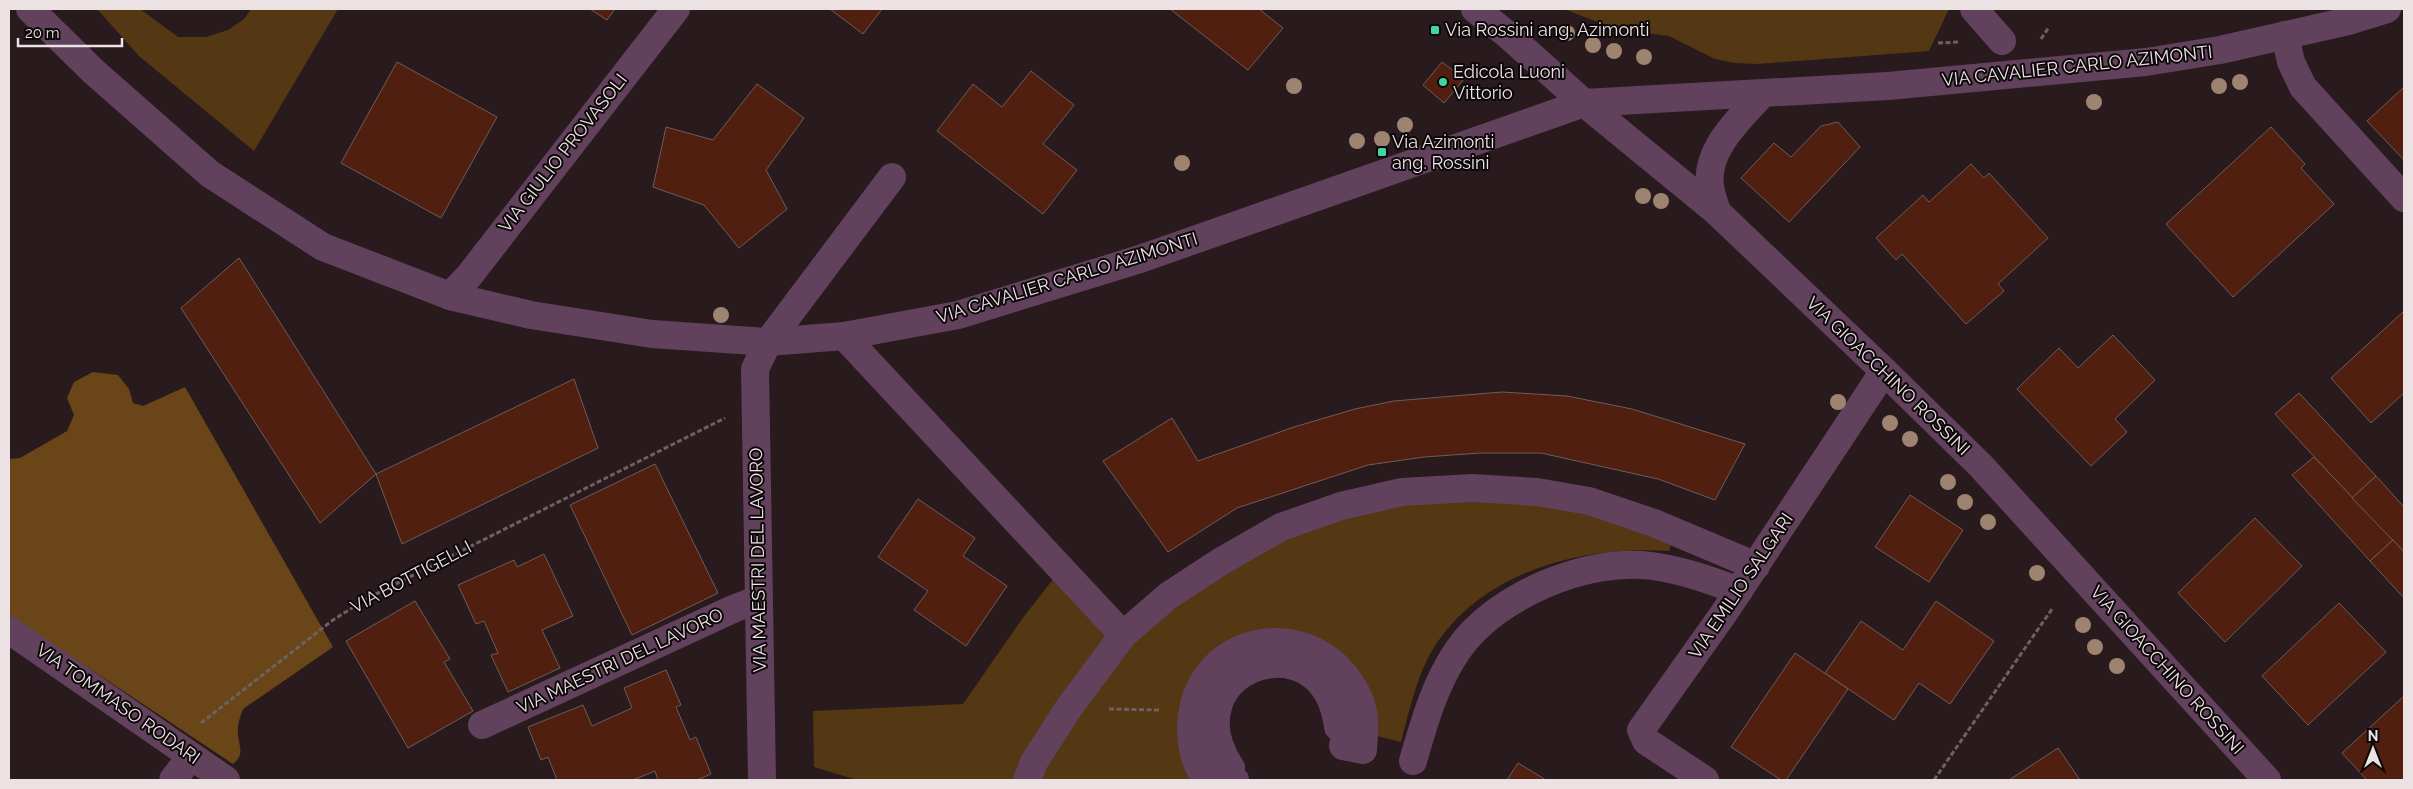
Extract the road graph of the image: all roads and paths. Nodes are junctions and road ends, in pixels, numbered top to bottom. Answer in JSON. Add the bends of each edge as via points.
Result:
{"nodes":[{"id":1,"x":30,"y":9,"type":"edge"},
{"id":2,"x":676,"y":9,"type":"edge"},
{"id":3,"x":1475,"y":9,"type":"edge"},
{"id":4,"x":1974,"y":9,"type":"edge"},
{"id":5,"x":2387,"y":9,"type":"edge"},
{"id":6,"x":2285,"y":35,"type":"junction"},
{"id":7,"x":2002,"y":40,"type":"dead end"},
{"id":8,"x":1762,"y":94,"type":"junction"},
{"id":9,"x":1584,"y":103,"type":"junction"},
{"id":10,"x":892,"y":176,"type":"dead end"},
{"id":11,"x":2404,"y":198,"type":"edge"},
{"id":12,"x":1718,"y":212,"type":"junction"},
{"id":13,"x":450,"y":296,"type":"junction"},
{"id":14,"x":844,"y":336,"type":"junction"},
{"id":15,"x":768,"y":342,"type":"junction"},
{"id":16,"x":1884,"y":371,"type":"junction"},
{"id":17,"x":699,"y":431,"type":"dead end"},
{"id":18,"x":1756,"y":566,"type":"junction"},
{"id":19,"x":1739,"y":591,"type":"junction"},
{"id":20,"x":759,"y":599,"type":"junction"},
{"id":21,"x":2052,"y":609,"type":"dead end"},
{"id":22,"x":9,"y":630,"type":"edge"},
{"id":23,"x":1123,"y":635,"type":"junction"},
{"id":24,"x":1068,"y":709,"type":"junction"},
{"id":25,"x":1193,"y":710,"type":"junction"},
{"id":26,"x":482,"y":725,"type":"dead end"},
{"id":27,"x":191,"y":756,"type":"junction"},
{"id":28,"x":1412,"y":762,"type":"dead end"},
{"id":29,"x":173,"y":780,"type":"edge"},
{"id":30,"x":226,"y":780,"type":"edge"},
{"id":31,"x":762,"y":780,"type":"edge"},
{"id":32,"x":1027,"y":780,"type":"edge"},
{"id":33,"x":1206,"y":780,"type":"edge"},
{"id":34,"x":1235,"y":780,"type":"edge"},
{"id":35,"x":1705,"y":780,"type":"edge"},
{"id":36,"x":1934,"y":780,"type":"edge"},
{"id":37,"x":2267,"y":780,"type":"edge"}],
"edges":[{"from":1,"to":13,"type":"street","name":"VIA CAVALIER CARLO AZIMONTI","via":[[93,71],[210,174],[323,247]]},
{"from":2,"to":13,"type":"street","name":"VIA GIULIO PROVASOLI","via":[[469,276]]},
{"from":3,"to":9,"type":"street","name":"VIA GIOACCHINO ROSSINI"},
{"from":4,"to":7,"type":"street","name":"VIA CAVALIER CARLO AZIMONTI"},
{"from":5,"to":6,"type":"street","name":"VIA CAVALIER CARLO AZIMONTI"},
{"from":6,"to":8,"type":"street","name":"VIA CAVALIER CARLO AZIMONTI","via":[[2146,62]]},
{"from":6,"to":11,"type":"street","via":[[2291,62],[2303,87]]},
{"from":8,"to":9,"type":"street","name":"VIA CAVALIER CARLO AZIMONTI"},
{"from":8,"to":12,"type":"street","via":[[1723,140],[1711,166],[1710,186]]},
{"from":9,"to":12,"type":"street","name":"VIA GIOACCHINO ROSSINI"},
{"from":9,"to":14,"type":"street","name":"VIA CAVALIER CARLO AZIMONTI","via":[[1122,265],[958,315]]},
{"from":10,"to":15,"type":"street","name":"VIA MAESTRI DEL LAVORO"},
{"from":12,"to":16,"type":"street","name":"VIA GIOACCHINO ROSSINI"},
{"from":13,"to":15,"type":"street","name":"VIA CAVALIER CARLO AZIMONTI","via":[[531,315],[652,334]]},
{"from":14,"to":15,"type":"street","name":"VIA CAVALIER CARLO AZIMONTI"},
{"from":14,"to":23,"type":"street"},
{"from":15,"to":20,"type":"street","name":"VIA MAESTRI DEL LAVORO","via":[[755,369]]},
{"from":16,"to":18,"type":"street","name":"VIA EMILIO SALGARI"},
{"from":16,"to":37,"type":"street","name":"VIA GIOACCHINO ROSSINI","via":[[1981,466]]},
{"from":17,"to":27,"type":"path","name":"VIA BOTTIGELLI","via":[[368,598],[333,620],[195,728]]},
{"from":18,"to":19,"type":"street","name":"VIA EMILIO SALGARI"},
{"from":18,"to":23,"type":"street","via":[[1654,523],[1589,501],[1537,492],[1472,488],[1402,492],[1341,506],[1281,527],[1168,596]]},
{"from":19,"to":28,"type":"street","via":[[1673,570],[1615,566],[1553,581],[1512,601],[1484,620],[1459,649],[1439,684]]},
{"from":19,"to":35,"type":"street","name":"VIA EMILIO SALGARI","via":[[1641,730],[1646,741]]},
{"from":20,"to":26,"type":"street","name":"VIA MAESTRI DEL LAVORO"},
{"from":20,"to":31,"type":"street","name":"VIA MAESTRI DEL LAVORO"},
{"from":21,"to":36,"type":"path"},
{"from":22,"to":27,"type":"street","name":"VIA TOMMASO RODARI"},
{"from":23,"to":24,"type":"street"},
{"from":24,"to":25,"type":"path"},
{"from":24,"to":32,"type":"street","via":[[1034,762]]},
{"from":25,"to":33,"type":"street","via":[[1191,743]]},
{"from":25,"to":34,"type":"street","via":[[1203,682],[1217,662],[1238,650],[1261,644],[1286,642],[1306,646],[1341,670],[1354,688],[1363,711],[1363,750],[1343,746],[1347,729],[1338,727],[1332,699],[1320,681],[1302,670],[1283,664],[1259,665],[1240,676],[1225,688],[1214,732],[1220,752],[1231,768],[1228,774]]},
{"from":27,"to":29,"type":"street"},
{"from":27,"to":30,"type":"street","name":"VIA TOMMASO RODARI"}]}
